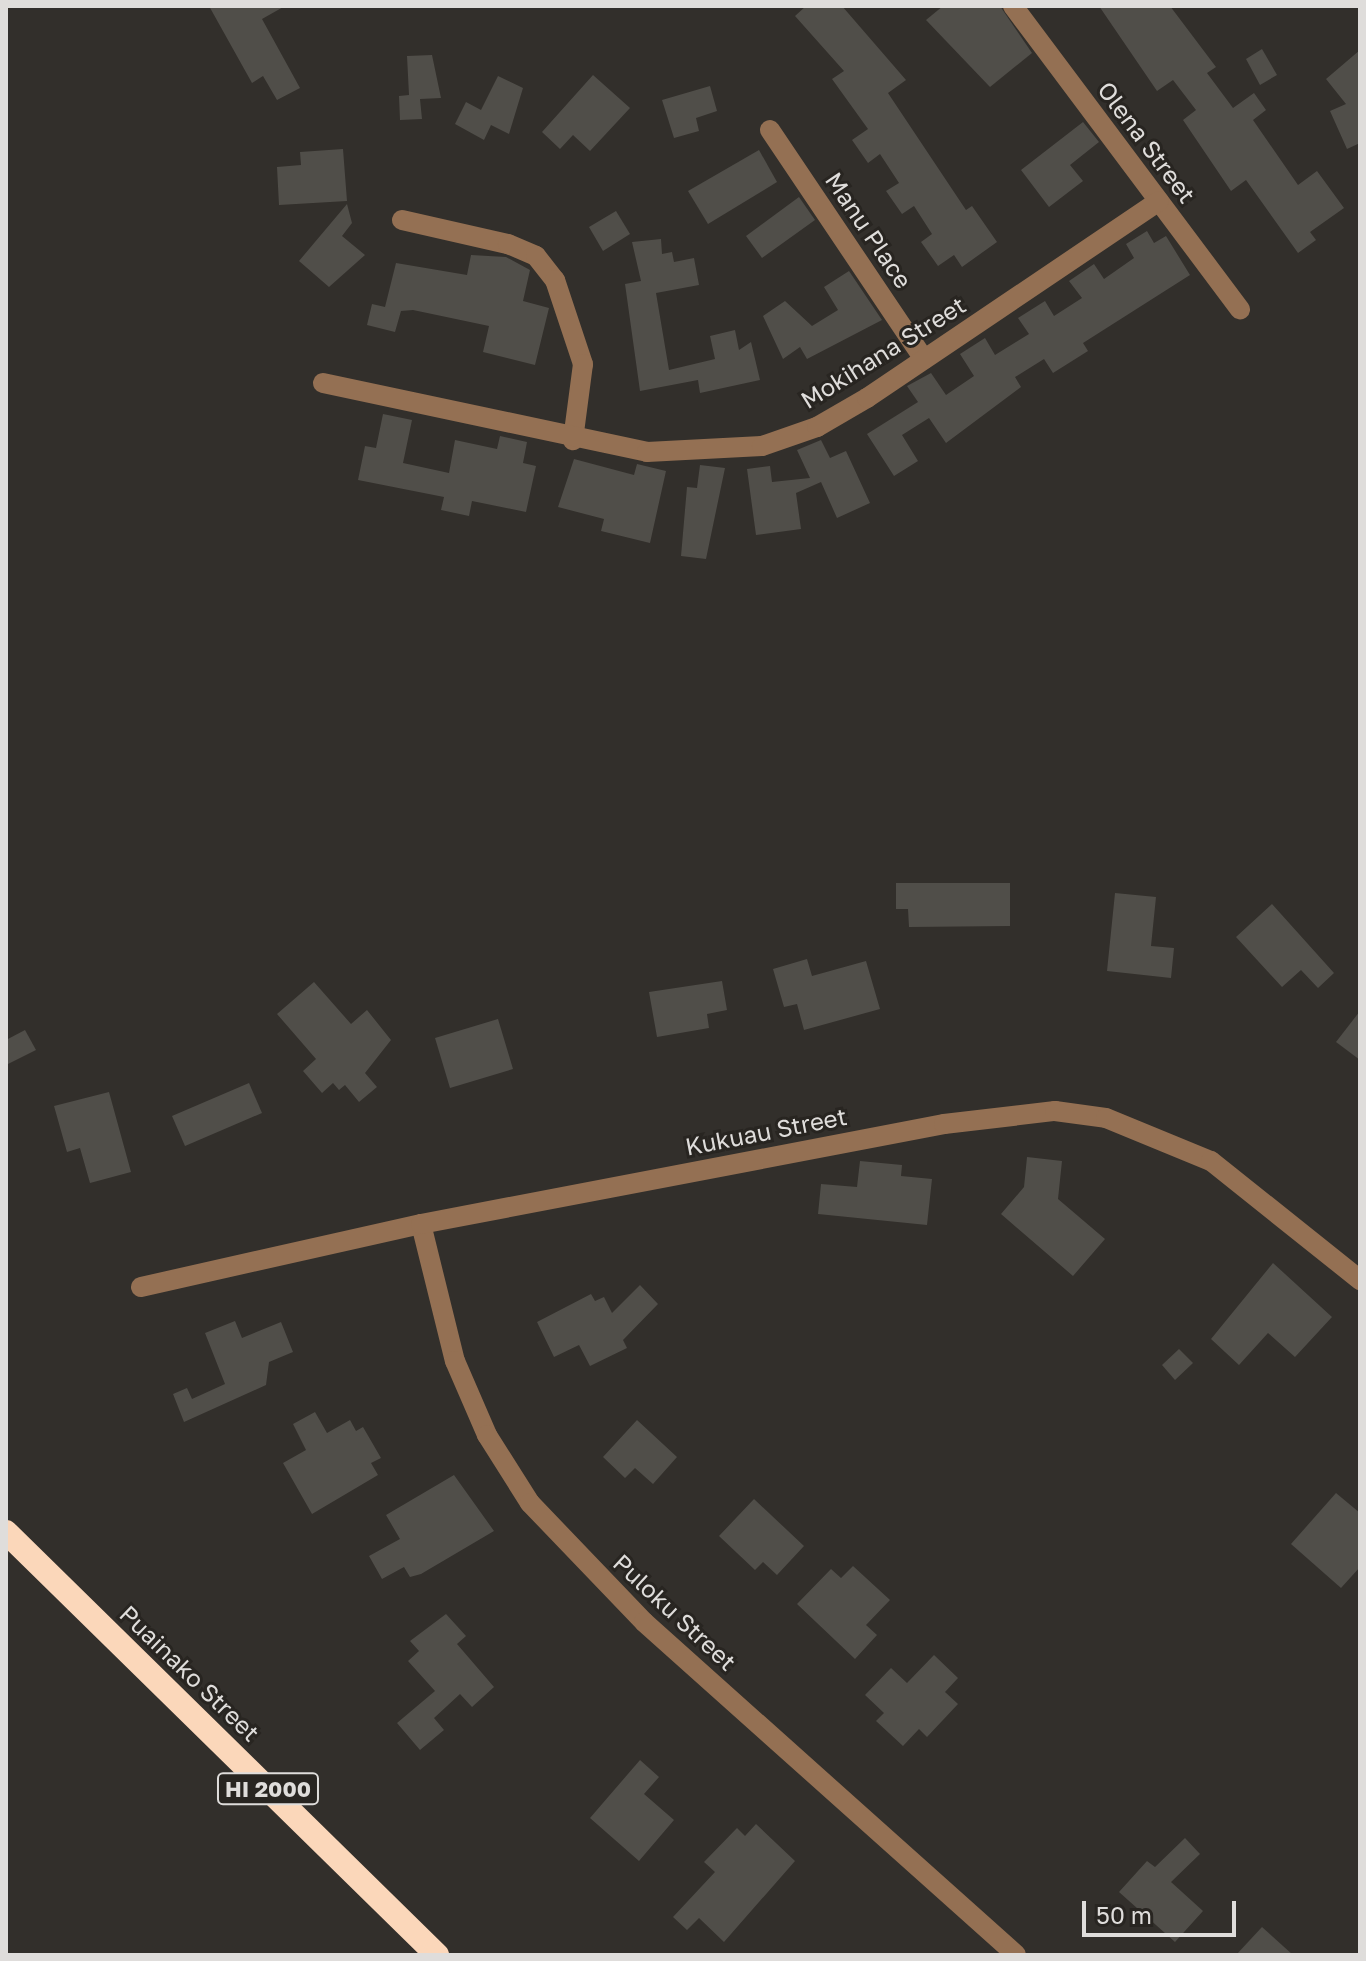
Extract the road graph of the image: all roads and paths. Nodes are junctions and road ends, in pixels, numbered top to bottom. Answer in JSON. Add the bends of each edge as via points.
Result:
{"nodes":[{"id":1,"x":1013,"y":6,"type":"edge"},
{"id":2,"x":770,"y":130,"type":"dead end"},
{"id":3,"x":1159,"y":201,"type":"junction"},
{"id":4,"x":402,"y":220,"type":"dead end"},
{"id":5,"x":1240,"y":309,"type":"dead end"},
{"id":6,"x":924,"y":359,"type":"junction"},
{"id":7,"x":323,"y":383,"type":"dead end"},
{"id":8,"x":573,"y":440,"type":"junction"},
{"id":9,"x":421,"y":1224,"type":"junction"},
{"id":10,"x":1360,"y":1280,"type":"edge"},
{"id":11,"x":141,"y":1287,"type":"dead end"},
{"id":12,"x":6,"y":1532,"type":"edge"},
{"id":13,"x":437,"y":1955,"type":"edge"},
{"id":14,"x":1016,"y":1955,"type":"edge"}],
"edges":[{"from":1,"to":3,"type":"street","name":"Olena Street"},
{"from":2,"to":6,"type":"street","name":"Manu Place"},
{"from":3,"to":5,"type":"street","name":"Olena Street"},
{"from":3,"to":6,"type":"street","name":"Mokihana Street"},
{"from":4,"to":8,"type":"street","via":[[508,244],[536,256],[555,280],[583,364]]},
{"from":6,"to":8,"type":"street","name":"Mokihana Street","via":[[817,427],[762,446],[705,454]]},
{"from":7,"to":8,"type":"street","name":"Mokihana Street"},
{"from":9,"to":10,"type":"street","name":"Kukuau Street","via":[[944,1124],[1055,1111],[1106,1118],[1211,1161]]},
{"from":9,"to":11,"type":"street","name":"Kukuau Street"},
{"from":9,"to":14,"type":"street","name":"Puloku Street","via":[[455,1361],[487,1435],[530,1503],[644,1622]]},
{"from":12,"to":13,"type":"highway","name":"Puainako Street","number":"HI 2000"}]}
